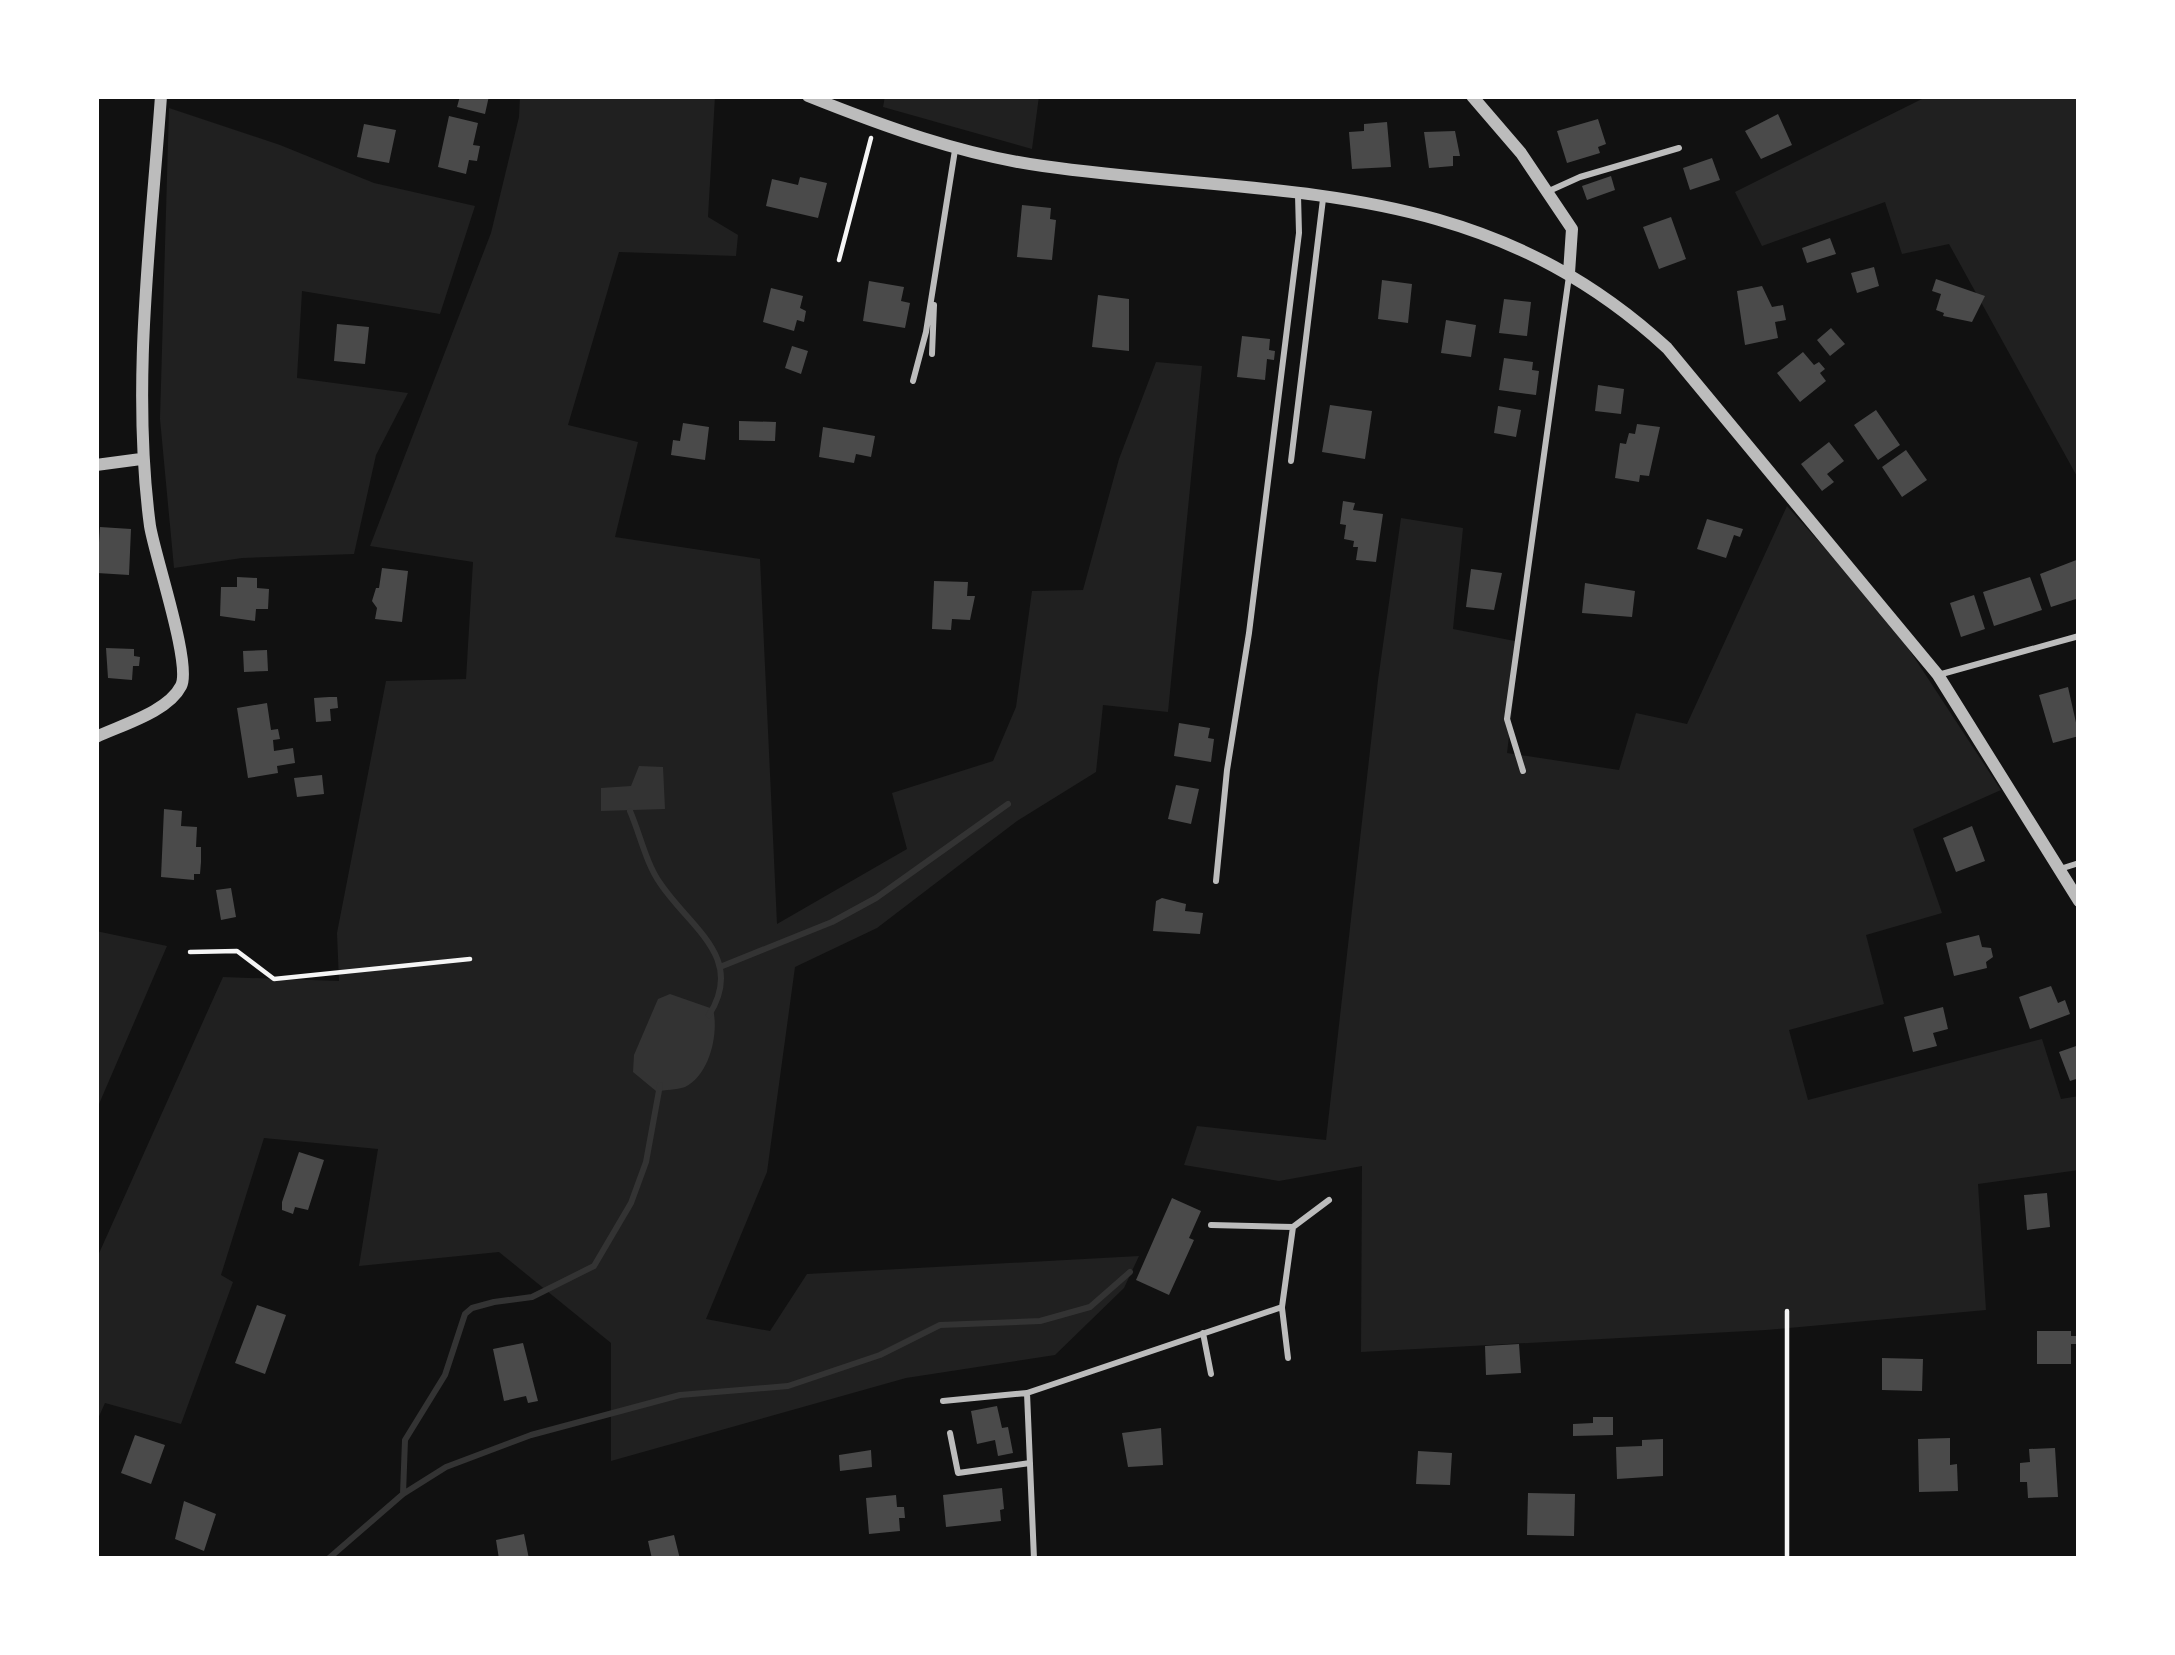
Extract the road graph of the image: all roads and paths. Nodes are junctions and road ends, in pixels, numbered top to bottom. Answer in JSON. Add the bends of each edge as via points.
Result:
{"nodes":[{"id":1,"x":161,"y":96,"type":"edge"},
{"id":2,"x":808,"y":96,"type":"edge"},
{"id":3,"x":1472,"y":96,"type":"edge"},
{"id":4,"x":875,"y":122,"type":"junction"},
{"id":5,"x":956,"y":147,"type":"junction"},
{"id":6,"x":1678,"y":148,"type":"dead end"},
{"id":7,"x":1549,"y":191,"type":"junction"},
{"id":8,"x":1298,"y":192,"type":"junction"},
{"id":9,"x":1324,"y":195,"type":"junction"},
{"id":10,"x":839,"y":260,"type":"dead end"},
{"id":11,"x":1569,"y":273,"type":"junction"},
{"id":12,"x":935,"y":278,"type":"junction"},
{"id":13,"x":932,"y":354,"type":"dead end"},
{"id":14,"x":913,"y":381,"type":"dead end"},
{"id":15,"x":141,"y":459,"type":"junction"},
{"id":16,"x":1292,"y":461,"type":"dead end"},
{"id":17,"x":96,"y":465,"type":"edge"},
{"id":18,"x":2079,"y":636,"type":"edge"},
{"id":19,"x":1938,"y":675,"type":"junction"},
{"id":20,"x":96,"y":737,"type":"edge"},
{"id":21,"x":1523,"y":771,"type":"dead end"},
{"id":22,"x":2079,"y":863,"type":"edge"},
{"id":23,"x":2060,"y":869,"type":"junction"},
{"id":24,"x":1216,"y":881,"type":"dead end"},
{"id":25,"x":2079,"y":901,"type":"edge"},
{"id":26,"x":190,"y":952,"type":"dead end"},
{"id":27,"x":470,"y":958,"type":"dead end"},
{"id":28,"x":1329,"y":1200,"type":"dead end"},
{"id":29,"x":1211,"y":1226,"type":"dead end"},
{"id":30,"x":1292,"y":1227,"type":"junction"},
{"id":31,"x":1282,"y":1306,"type":"junction"},
{"id":32,"x":1787,"y":1311,"type":"dead end"},
{"id":33,"x":1203,"y":1333,"type":"junction"},
{"id":34,"x":1288,"y":1358,"type":"dead end"},
{"id":35,"x":1211,"y":1374,"type":"dead end"},
{"id":36,"x":1028,"y":1393,"type":"junction"},
{"id":37,"x":943,"y":1401,"type":"dead end"},
{"id":38,"x":950,"y":1433,"type":"dead end"},
{"id":39,"x":1030,"y":1463,"type":"junction"},
{"id":40,"x":1034,"y":1559,"type":"edge"},
{"id":41,"x":1787,"y":1559,"type":"edge"}],
"edges":[{"from":1,"to":15,"type":"street"},
{"from":2,"to":4,"type":"street"},
{"from":3,"to":7,"type":"street"},
{"from":4,"to":5,"type":"street"},
{"from":4,"to":10,"type":"path"},
{"from":5,"to":8,"type":"street","via":[[1041,166]]},
{"from":5,"to":12,"type":"lane"},
{"from":6,"to":7,"type":"lane"},
{"from":7,"to":11,"type":"street","via":[[1572,229]]},
{"from":8,"to":9,"type":"street"},
{"from":8,"to":24,"type":"lane"},
{"from":9,"to":11,"type":"street","via":[[1460,225]]},
{"from":9,"to":16,"type":"lane"},
{"from":11,"to":19,"type":"street","via":[[1667,348]]},
{"from":11,"to":21,"type":"lane","via":[[1507,719]]},
{"from":12,"to":13,"type":"lane"},
{"from":12,"to":14,"type":"lane"},
{"from":15,"to":17,"type":"street"},
{"from":15,"to":20,"type":"street","via":[[183,683],[169,701]]},
{"from":18,"to":19,"type":"lane"},
{"from":19,"to":23,"type":"street"},
{"from":22,"to":23,"type":"lane"},
{"from":23,"to":25,"type":"street"},
{"from":26,"to":27,"type":"path","via":[[237,951],[274,979]]},
{"from":28,"to":30,"type":"lane"},
{"from":29,"to":30,"type":"lane"},
{"from":30,"to":31,"type":"lane"},
{"from":31,"to":33,"type":"lane"},
{"from":31,"to":34,"type":"lane"},
{"from":32,"to":41,"type":"path"},
{"from":33,"to":35,"type":"lane"},
{"from":33,"to":36,"type":"lane"},
{"from":36,"to":37,"type":"lane"},
{"from":36,"to":39,"type":"lane"},
{"from":38,"to":39,"type":"lane","via":[[958,1473]]},
{"from":39,"to":40,"type":"lane"}]}
